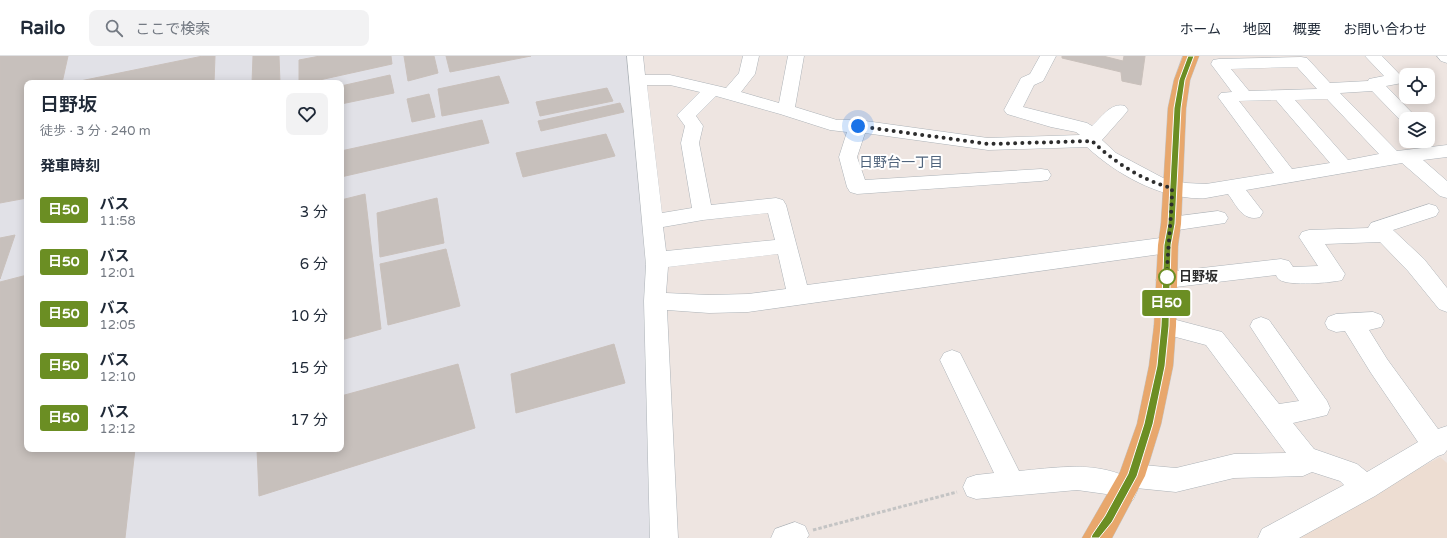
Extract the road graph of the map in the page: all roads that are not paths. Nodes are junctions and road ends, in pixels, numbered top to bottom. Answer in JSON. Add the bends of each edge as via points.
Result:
{"nodes":[{"id":1,"x":635,"y":56,"type":"edge"},
{"id":2,"x":751,"y":56,"type":"edge"},
{"id":3,"x":796,"y":56,"type":"edge"},
{"id":4,"x":1191,"y":56,"type":"edge"},
{"id":5,"x":1372,"y":56,"type":"edge"},
{"id":6,"x":1047,"y":58,"type":"edge"},
{"id":7,"x":1301,"y":59,"type":"edge"},
{"id":8,"x":638,"y":80,"type":"junction"},
{"id":9,"x":1376,"y":86,"type":"junction"},
{"id":10,"x":1328,"y":91,"type":"junction"},
{"id":11,"x":722,"y":92,"type":"junction"},
{"id":12,"x":1281,"y":95,"type":"junction"},
{"id":13,"x":1244,"y":96,"type":"junction"},
{"id":14,"x":786,"y":110,"type":"junction"},
{"id":15,"x":1119,"y":110,"type":"dead end"},
{"id":16,"x":1402,"y":112,"type":"edge"},
{"id":17,"x":858,"y":126,"type":"junction"},
{"id":18,"x":1092,"y":141,"type":"junction"},
{"id":19,"x":982,"y":143,"type":"junction"},
{"id":20,"x":1440,"y":150,"type":"edge"},
{"id":21,"x":1399,"y":157,"type":"junction"},
{"id":22,"x":1344,"y":167,"type":"junction"},
{"id":23,"x":1041,"y":175,"type":"dead end"},
{"id":24,"x":1287,"y":176,"type":"junction"},
{"id":25,"x":998,"y":178,"type":"junction"},
{"id":26,"x":1232,"y":186,"type":"junction"},
{"id":27,"x":1172,"y":188,"type":"junction"},
{"id":28,"x":1447,"y":191,"type":"edge"},
{"id":29,"x":1430,"y":211,"type":"dead end"},
{"id":30,"x":1253,"y":212,"type":"dead end"},
{"id":31,"x":703,"y":213,"type":"junction"},
{"id":32,"x":1218,"y":218,"type":"dead end"},
{"id":33,"x":652,"y":222,"type":"junction"},
{"id":34,"x":1169,"y":234,"type":"junction"},
{"id":35,"x":1384,"y":235,"type":"junction"},
{"id":36,"x":786,"y":246,"type":"junction"},
{"id":37,"x":657,"y":260,"type":"junction"},
{"id":38,"x":1167,"y":280,"type":"junction"},
{"id":39,"x":798,"y":295,"type":"junction"},
{"id":40,"x":655,"y":301,"type":"junction"},
{"id":41,"x":1447,"y":303,"type":"edge"},
{"id":42,"x":1354,"y":322,"type":"dead end"},
{"id":43,"x":1165,"y":326,"type":"junction"},
{"id":44,"x":1260,"y":326,"type":"dead end"},
{"id":45,"x":952,"y":360,"type":"dead end"},
{"id":46,"x":1273,"y":416,"type":"junction"},
{"id":47,"x":1444,"y":440,"type":"edge"},
{"id":48,"x":1305,"y":458,"type":"junction"},
{"id":49,"x":1128,"y":483,"type":"junction"},
{"id":50,"x":1012,"y":484,"type":"junction"},
{"id":51,"x":976,"y":487,"type":"road end"},
{"id":52,"x":1366,"y":487,"type":"junction"},
{"id":53,"x":664,"y":538,"type":"edge"},
{"id":54,"x":1096,"y":538,"type":"edge"},
{"id":55,"x":1272,"y":538,"type":"edge"}],
"edges":[{"from":1,"to":8,"type":"street"},
{"from":2,"to":11,"type":"street","via":[[747,74]]},
{"from":3,"to":14,"type":"street"},
{"from":4,"to":27,"type":"main road","via":[[1179,94]]},
{"from":5,"to":9,"type":"street","via":[[1396,79],[1375,83]]},
{"from":6,"to":18,"type":"street","via":[[1037,77],[1028,82],[1013,110],[1081,127],[1086,130]]},
{"from":7,"to":10,"type":"street"},
{"from":7,"to":13,"type":"street","via":[[1219,64]]},
{"from":8,"to":11,"type":"street","via":[[670,80]]},
{"from":8,"to":33,"type":"street"},
{"from":9,"to":10,"type":"street"},
{"from":9,"to":16,"type":"street"},
{"from":10,"to":12,"type":"street"},
{"from":10,"to":21,"type":"street"},
{"from":11,"to":14,"type":"street"},
{"from":11,"to":31,"type":"street","via":[[686,115],[694,126],[690,143]]},
{"from":12,"to":13,"type":"street"},
{"from":12,"to":22,"type":"street"},
{"from":13,"to":24,"type":"street","via":[[1227,96]]},
{"from":14,"to":17,"type":"street","via":[[836,126]]},
{"from":15,"to":18,"type":"street","via":[[1094,135]]},
{"from":17,"to":19,"type":"street"},
{"from":17,"to":25,"type":"street","via":[[848,156],[857,187]]},
{"from":18,"to":19,"type":"street"},
{"from":18,"to":27,"type":"street","via":[[1109,157],[1160,185]]},
{"from":19,"to":25,"type":"street"},
{"from":20,"to":21,"type":"street"},
{"from":21,"to":22,"type":"street"},
{"from":21,"to":28,"type":"street"},
{"from":22,"to":24,"type":"street"},
{"from":23,"to":25,"type":"street"},
{"from":24,"to":26,"type":"street"},
{"from":26,"to":27,"type":"street","via":[[1206,191]]},
{"from":26,"to":30,"type":"street"},
{"from":27,"to":34,"type":"main road"},
{"from":29,"to":35,"type":"street","via":[[1378,228]]},
{"from":31,"to":33,"type":"street"},
{"from":31,"to":36,"type":"street","via":[[776,205]]},
{"from":32,"to":34,"type":"street"},
{"from":33,"to":37,"type":"street"},
{"from":34,"to":38,"type":"main road"},
{"from":34,"to":39,"type":"street"},
{"from":35,"to":38,"type":"street","via":[[1309,237],[1334,274],[1293,281],[1281,267]]},
{"from":35,"to":41,"type":"street","via":[[1416,265]]},
{"from":36,"to":37,"type":"street"},
{"from":36,"to":39,"type":"street"},
{"from":37,"to":40,"type":"street"},
{"from":38,"to":43,"type":"main road"},
{"from":39,"to":40,"type":"street","via":[[748,303]]},
{"from":40,"to":53,"type":"street"},
{"from":42,"to":47,"type":"street","via":[[1378,366]]},
{"from":43,"to":46,"type":"street","via":[[1214,338]]},
{"from":43,"to":49,"type":"main road","via":[[1161,366],[1144,441]]},
{"from":44,"to":46,"type":"street","via":[[1318,408]]},
{"from":45,"to":50,"type":"street"},
{"from":46,"to":48,"type":"street"},
{"from":47,"to":52,"type":"street"},
{"from":48,"to":49,"type":"street","via":[[1303,464],[1234,466],[1176,480]]},
{"from":48,"to":52,"type":"street","via":[[1348,472]]},
{"from":49,"to":50,"type":"street","via":[[1077,478]]},
{"from":49,"to":54,"type":"main road"},
{"from":50,"to":51,"type":"street"},
{"from":52,"to":55,"type":"street"}]}
